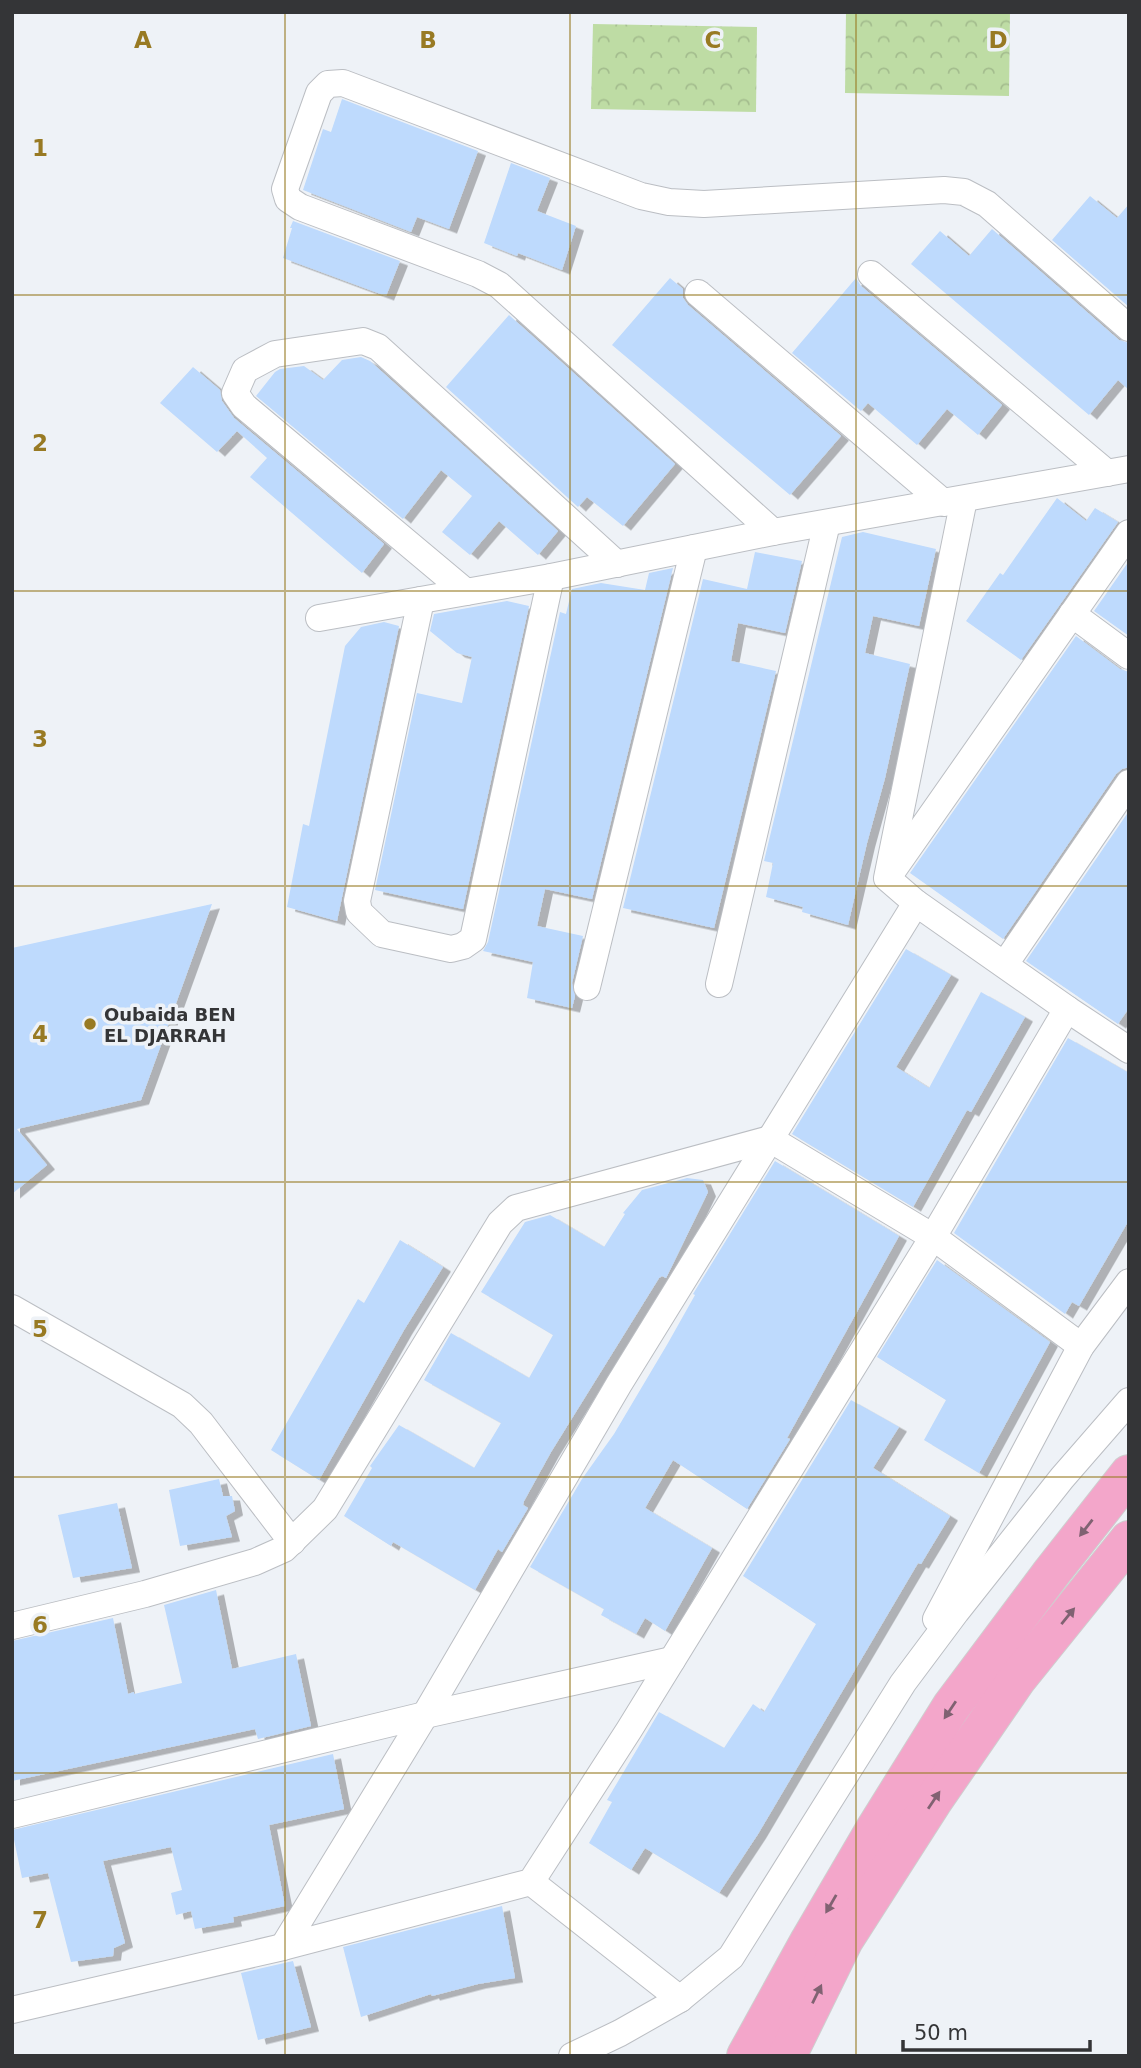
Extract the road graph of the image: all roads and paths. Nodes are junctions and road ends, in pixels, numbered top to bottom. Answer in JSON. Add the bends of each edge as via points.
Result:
{"nodes":[{"id":1,"x":871,"y":274,"type":"dead end"},
{"id":2,"x":698,"y":293,"type":"dead end"},
{"id":3,"x":1129,"y":328,"type":"edge"},
{"id":4,"x":1118,"y":471,"type":"edge"},
{"id":5,"x":954,"y":501,"type":"junction"},
{"id":6,"x":827,"y":523,"type":"junction"},
{"id":7,"x":773,"y":532,"type":"junction"},
{"id":8,"x":1129,"y":533,"type":"edge"},
{"id":9,"x":694,"y":548,"type":"junction"},
{"id":10,"x":617,"y":564,"type":"junction"},
{"id":11,"x":551,"y":577,"type":"junction"},
{"id":12,"x":466,"y":592,"type":"junction"},
{"id":13,"x":421,"y":600,"type":"junction"},
{"id":14,"x":1072,"y":614,"type":"junction"},
{"id":15,"x":319,"y":618,"type":"dead end"},
{"id":16,"x":1129,"y":656,"type":"edge"},
{"id":17,"x":1129,"y":783,"type":"edge"},
{"id":18,"x":887,"y":878,"type":"junction"},
{"id":19,"x":916,"y":903,"type":"junction"},
{"id":20,"x":1005,"y":964,"type":"junction"},
{"id":21,"x":719,"y":984,"type":"dead end"},
{"id":22,"x":587,"y":986,"type":"dead end"},
{"id":23,"x":1067,"y":1009,"type":"junction"},
{"id":24,"x":1127,"y":1045,"type":"edge"},
{"id":25,"x":770,"y":1139,"type":"junction"},
{"id":26,"x":933,"y":1237,"type":"junction"},
{"id":27,"x":1129,"y":1282,"type":"edge"},
{"id":28,"x":12,"y":1308,"type":"edge"},
{"id":29,"x":1081,"y":1346,"type":"junction"},
{"id":30,"x":1129,"y":1401,"type":"edge"},
{"id":31,"x":1129,"y":1474,"type":"edge"},
{"id":32,"x":1129,"y":1540,"type":"edge"},
{"id":33,"x":292,"y":1542,"type":"junction"},
{"id":34,"x":12,"y":1626,"type":"edge"},
{"id":35,"x":672,"y":1660,"type":"junction"},
{"id":36,"x":904,"y":1683,"type":"junction"},
{"id":37,"x":425,"y":1715,"type":"junction"},
{"id":38,"x":12,"y":1815,"type":"edge"},
{"id":39,"x":531,"y":1882,"type":"junction"},
{"id":40,"x":283,"y":1947,"type":"junction"},
{"id":41,"x":680,"y":1999,"type":"junction"},
{"id":42,"x":12,"y":2010,"type":"edge"},
{"id":43,"x":620,"y":2034,"type":"junction"},
{"id":44,"x":572,"y":2056,"type":"edge"},
{"id":45,"x":606,"y":2056,"type":"edge"},
{"id":46,"x":746,"y":2056,"type":"edge"},
{"id":47,"x":787,"y":2056,"type":"edge"}],
"edges":[{"from":1,"to":4,"type":"street"},
{"from":2,"to":5,"type":"street"},
{"from":3,"to":7,"type":"street","via":[[987,204],[964,192],[669,202],[343,82],[328,84],[318,93],[285,188],[288,199],[499,285]]},
{"from":4,"to":5,"type":"street"},
{"from":5,"to":6,"type":"street"},
{"from":5,"to":18,"type":"street"},
{"from":6,"to":7,"type":"street"},
{"from":6,"to":21,"type":"street"},
{"from":7,"to":9,"type":"street"},
{"from":8,"to":14,"type":"street"},
{"from":9,"to":10,"type":"street"},
{"from":9,"to":22,"type":"street"},
{"from":10,"to":11,"type":"street"},
{"from":10,"to":12,"type":"street","via":[[378,347],[363,341],[275,354],[245,370],[235,393],[244,406]]},
{"from":11,"to":12,"type":"street"},
{"from":11,"to":13,"type":"street","via":[[473,939],[451,950],[382,934],[359,912],[357,901]]},
{"from":12,"to":13,"type":"street"},
{"from":13,"to":15,"type":"street"},
{"from":14,"to":16,"type":"street"},
{"from":14,"to":18,"type":"street"},
{"from":17,"to":20,"type":"street"},
{"from":18,"to":19,"type":"street"},
{"from":19,"to":20,"type":"street"},
{"from":19,"to":25,"type":"street"},
{"from":20,"to":23,"type":"street"},
{"from":23,"to":24,"type":"street"},
{"from":23,"to":26,"type":"street"},
{"from":25,"to":26,"type":"street"},
{"from":25,"to":33,"type":"street","via":[[516,1208],[499,1223],[326,1509]]},
{"from":25,"to":37,"type":"street","via":[[619,1384]]},
{"from":26,"to":29,"type":"street"},
{"from":26,"to":35,"type":"street"},
{"from":27,"to":29,"type":"street"},
{"from":28,"to":33,"type":"street","via":[[182,1405],[201,1423]]},
{"from":29,"to":36,"type":"street"},
{"from":30,"to":36,"type":"street","via":[[1062,1478]]},
{"from":31,"to":46,"type":"highway","one_way":true,"via":[[951,1707],[810,1940]]},
{"from":47,"to":32,"type":"highway","one_way":true,"via":[[844,1940],[933,1801],[1017,1678]]},
{"from":33,"to":34,"type":"street","via":[[243,1565]]},
{"from":35,"to":37,"type":"street"},
{"from":35,"to":39,"type":"street"},
{"from":36,"to":41,"type":"street","via":[[731,1957]]},
{"from":37,"to":38,"type":"street"},
{"from":37,"to":40,"type":"street"},
{"from":39,"to":40,"type":"street"},
{"from":39,"to":41,"type":"street"},
{"from":40,"to":42,"type":"street"},
{"from":41,"to":43,"type":"street"},
{"from":43,"to":44,"type":"street"},
{"from":43,"to":45,"type":"street"}]}
